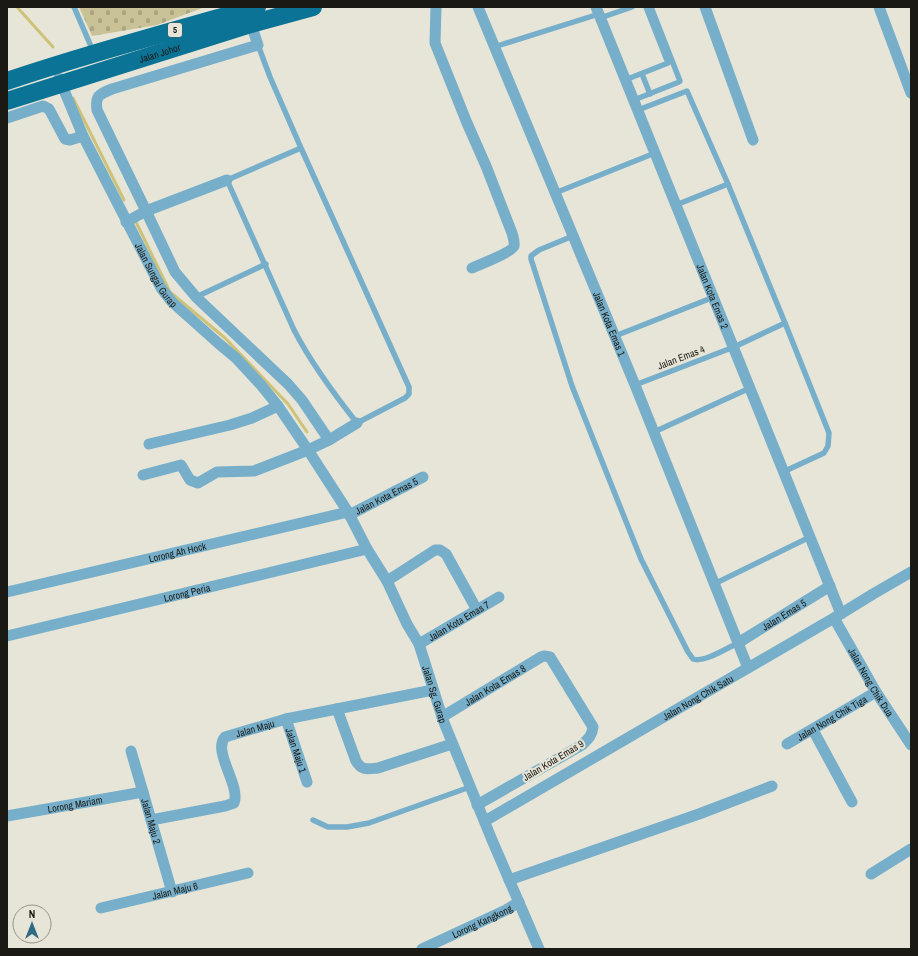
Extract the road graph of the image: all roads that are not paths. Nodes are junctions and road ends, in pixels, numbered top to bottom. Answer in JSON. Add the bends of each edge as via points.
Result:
{"nodes":[{"id":1,"x":74,"y":7,"type":"edge"},
{"id":2,"x":257,"y":7,"type":"edge"},
{"id":3,"x":313,"y":7,"type":"edge"},
{"id":4,"x":436,"y":7,"type":"edge"},
{"id":5,"x":478,"y":7,"type":"edge"},
{"id":6,"x":632,"y":7,"type":"edge"},
{"id":7,"x":646,"y":7,"type":"edge"},
{"id":8,"x":651,"y":7,"type":"edge"},
{"id":9,"x":704,"y":7,"type":"edge"},
{"id":10,"x":879,"y":7,"type":"edge"},
{"id":11,"x":598,"y":13,"type":"edge"},
{"id":12,"x":251,"y":24,"type":"junction"},
{"id":13,"x":258,"y":45,"type":"junction"},
{"id":14,"x":494,"y":47,"type":"junction"},
{"id":15,"x":94,"y":53,"type":"junction"},
{"id":16,"x":54,"y":65,"type":"junction"},
{"id":17,"x":642,"y":74,"type":"junction"},
{"id":18,"x":626,"y":80,"type":"junction"},
{"id":19,"x":7,"y":81,"type":"edge"},
{"id":20,"x":62,"y":84,"type":"junction"},
{"id":21,"x":911,"y":92,"type":"edge"},
{"id":22,"x":650,"y":94,"type":"junction"},
{"id":23,"x":7,"y":101,"type":"edge"},
{"id":24,"x":636,"y":105,"type":"junction"},
{"id":25,"x":7,"y":118,"type":"edge"},
{"id":26,"x":83,"y":136,"type":"junction"},
{"id":27,"x":753,"y":140,"type":"dead end"},
{"id":28,"x":301,"y":148,"type":"junction"},
{"id":29,"x":655,"y":153,"type":"junction"},
{"id":30,"x":227,"y":180,"type":"junction"},
{"id":31,"x":728,"y":184,"type":"junction"},
{"id":32,"x":555,"y":193,"type":"junction"},
{"id":33,"x":676,"y":205,"type":"junction"},
{"id":34,"x":146,"y":211,"type":"junction"},
{"id":35,"x":126,"y":222,"type":"junction"},
{"id":36,"x":573,"y":236,"type":"junction"},
{"id":37,"x":266,"y":264,"type":"junction"},
{"id":38,"x":472,"y":268,"type":"dead end"},
{"id":39,"x":196,"y":297,"type":"junction"},
{"id":40,"x":714,"y":297,"type":"junction"},
{"id":41,"x":785,"y":323,"type":"junction"},
{"id":42,"x":615,"y":336,"type":"junction"},
{"id":43,"x":734,"y":347,"type":"junction"},
{"id":44,"x":635,"y":385,"type":"junction"},
{"id":45,"x":750,"y":388,"type":"junction"},
{"id":46,"x":278,"y":406,"type":"junction"},
{"id":47,"x":357,"y":423,"type":"junction"},
{"id":48,"x":654,"y":432,"type":"junction"},
{"id":49,"x":329,"y":440,"type":"junction"},
{"id":50,"x":149,"y":444,"type":"dead end"},
{"id":51,"x":308,"y":450,"type":"junction"},
{"id":52,"x":784,"y":472,"type":"junction"},
{"id":53,"x":143,"y":475,"type":"dead end"},
{"id":54,"x":423,"y":477,"type":"dead end"},
{"id":55,"x":348,"y":513,"type":"junction"},
{"id":56,"x":810,"y":537,"type":"junction"},
{"id":57,"x":367,"y":549,"type":"junction"},
{"id":58,"x":911,"y":572,"type":"edge"},
{"id":59,"x":387,"y":581,"type":"junction"},
{"id":60,"x":714,"y":584,"type":"junction"},
{"id":61,"x":830,"y":586,"type":"junction"},
{"id":62,"x":7,"y":592,"type":"edge"},
{"id":63,"x":499,"y":596,"type":"dead end"},
{"id":64,"x":477,"y":610,"type":"junction"},
{"id":65,"x":838,"y":616,"type":"junction"},
{"id":66,"x":7,"y":636,"type":"edge"},
{"id":67,"x":738,"y":643,"type":"junction"},
{"id":68,"x":418,"y":644,"type":"junction"},
{"id":69,"x":550,"y":657,"type":"joint"},
{"id":70,"x":748,"y":668,"type":"junction"},
{"id":71,"x":433,"y":690,"type":"junction"},
{"id":72,"x":876,"y":692,"type":"junction"},
{"id":73,"x":337,"y":709,"type":"junction"},
{"id":74,"x":442,"y":717,"type":"junction"},
{"id":75,"x":286,"y":719,"type":"junction"},
{"id":76,"x":813,"y":730,"type":"junction"},
{"id":77,"x":452,"y":744,"type":"junction"},
{"id":78,"x":788,"y":744,"type":"dead end"},
{"id":79,"x":911,"y":745,"type":"edge"},
{"id":80,"x":131,"y":751,"type":"dead end"},
{"id":81,"x":307,"y":782,"type":"dead end"},
{"id":82,"x":772,"y":786,"type":"dead end"},
{"id":83,"x":470,"y":787,"type":"junction"},
{"id":84,"x":143,"y":792,"type":"junction"},
{"id":85,"x":852,"y":802,"type":"dead end"},
{"id":86,"x":477,"y":805,"type":"junction"},
{"id":87,"x":7,"y":816,"type":"edge"},
{"id":88,"x":151,"y":820,"type":"junction"},
{"id":89,"x":313,"y":820,"type":"dead end"},
{"id":90,"x":485,"y":821,"type":"junction"},
{"id":91,"x":911,"y":849,"type":"edge"},
{"id":92,"x":248,"y":873,"type":"dead end"},
{"id":93,"x":871,"y":874,"type":"dead end"},
{"id":94,"x":510,"y":880,"type":"junction"},
{"id":95,"x":172,"y":892,"type":"junction"},
{"id":96,"x":518,"y":902,"type":"junction"},
{"id":97,"x":101,"y":908,"type":"dead end"},
{"id":98,"x":422,"y":949,"type":"edge"},
{"id":99,"x":539,"y":949,"type":"edge"}],
"edges":[{"from":1,"to":15,"type":"lane"},
{"from":2,"to":15,"type":"highway","name":"Jalan Johor","number":"5"},
{"from":3,"to":12,"type":"highway","name":"Jalan Johor","number":"5"},
{"from":4,"to":38,"type":"street","via":[[435,43],[489,172],[514,242],[512,249]]},
{"from":5,"to":14,"type":"street","name":"Jalan Kota Emas 1"},
{"from":6,"to":11,"type":"lane"},
{"from":7,"to":17,"type":"lane","via":[[668,64]]},
{"from":8,"to":22,"type":"lane","via":[[680,82]]},
{"from":9,"to":27,"type":"street"},
{"from":10,"to":21,"type":"street"},
{"from":11,"to":14,"type":"lane"},
{"from":11,"to":18,"type":"street","name":"Jalan Kota Emas 2"},
{"from":12,"to":13,"type":"street"},
{"from":12,"to":20,"type":"highway","name":"Jalan Johor","number":"5"},
{"from":13,"to":28,"type":"lane"},
{"from":13,"to":34,"type":"street","via":[[112,89],[98,98],[97,110]]},
{"from":14,"to":32,"type":"street","name":"Jalan Kota Emas 1"},
{"from":15,"to":16,"type":"highway","name":"Jalan Johor","number":"5"},
{"from":16,"to":19,"type":"highway","name":"Jalan Johor","number":"5"},
{"from":16,"to":20,"type":"street","name":"Jalan Sungai Gurap"},
{"from":17,"to":18,"type":"lane"},
{"from":17,"to":22,"type":"lane"},
{"from":18,"to":24,"type":"street","name":"Jalan Kota Emas 2"},
{"from":20,"to":23,"type":"highway","name":"Jalan Johor","number":"5"},
{"from":20,"to":26,"type":"street","name":"Jalan Sungai Gurap"},
{"from":22,"to":24,"type":"lane"},
{"from":24,"to":29,"type":"street","name":"Jalan Kota Emas 2"},
{"from":24,"to":31,"type":"lane","via":[[688,91]]},
{"from":25,"to":26,"type":"street","via":[[43,106],[49,109],[65,138],[70,140]]},
{"from":26,"to":35,"type":"street","name":"Jalan Sungai Gurap"},
{"from":28,"to":30,"type":"lane"},
{"from":28,"to":47,"type":"lane","via":[[409,387],[409,394],[405,398]]},
{"from":29,"to":32,"type":"lane"},
{"from":29,"to":33,"type":"street","name":"Jalan Kota Emas 2"},
{"from":30,"to":34,"type":"street"},
{"from":30,"to":37,"type":"lane"},
{"from":31,"to":33,"type":"lane"},
{"from":31,"to":41,"type":"lane"},
{"from":32,"to":36,"type":"street","name":"Jalan Kota Emas 1"},
{"from":33,"to":40,"type":"street","name":"Jalan Kota Emas 2"},
{"from":34,"to":35,"type":"street"},
{"from":34,"to":39,"type":"street","via":[[175,272]]},
{"from":35,"to":46,"type":"street","name":"Jalan Sungai Gurap","via":[[161,288],[172,302],[236,358]]},
{"from":36,"to":42,"type":"street","name":"Jalan Kota Emas 1"},
{"from":36,"to":67,"type":"lane","via":[[530,256],[572,386],[641,559],[693,659],[700,660]]},
{"from":37,"to":39,"type":"lane"},
{"from":37,"to":47,"type":"lane","via":[[304,348]]},
{"from":39,"to":49,"type":"street","via":[[288,384]]},
{"from":40,"to":42,"type":"lane"},
{"from":40,"to":43,"type":"street","name":"Jalan Kota Emas 2"},
{"from":41,"to":43,"type":"lane","name":"Jalan Emas 4"},
{"from":41,"to":52,"type":"lane","via":[[829,433],[828,446],[824,453]]},
{"from":42,"to":44,"type":"street","name":"Jalan Kota Emas 1"},
{"from":43,"to":44,"type":"lane","name":"Jalan Emas 4"},
{"from":43,"to":45,"type":"street","name":"Jalan Kota Emas 2"},
{"from":44,"to":48,"type":"street","name":"Jalan Kota Emas 1"},
{"from":45,"to":48,"type":"lane"},
{"from":45,"to":52,"type":"street","name":"Jalan Kota Emas 2"},
{"from":46,"to":50,"type":"street","via":[[230,425]]},
{"from":46,"to":51,"type":"street","name":"Jalan Sungai Gurap"},
{"from":47,"to":49,"type":"street"},
{"from":48,"to":60,"type":"street","name":"Jalan Kota Emas 1"},
{"from":49,"to":51,"type":"street"},
{"from":51,"to":53,"type":"street","via":[[254,471],[217,472],[198,483],[190,480],[181,465]]},
{"from":51,"to":55,"type":"street","name":"Jalan Sg. Gurap"},
{"from":52,"to":56,"type":"street","name":"Jalan Kota Emas 2"},
{"from":54,"to":55,"type":"street","name":"Jalan Kota Emas 5"},
{"from":55,"to":57,"type":"street","name":"Jalan Sg. Gurap"},
{"from":55,"to":62,"type":"street","name":"Lorong Ah Hock"},
{"from":56,"to":60,"type":"lane"},
{"from":56,"to":61,"type":"street","name":"Jalan Kota Emas 2"},
{"from":57,"to":59,"type":"street","name":"Jalan Sg. Gurap"},
{"from":57,"to":66,"type":"street","name":"Lorong Peria"},
{"from":58,"to":65,"type":"street","name":"Jalan Nong Chik Satu"},
{"from":59,"to":64,"type":"street","via":[[435,550],[440,550],[446,554]]},
{"from":59,"to":68,"type":"street","name":"Jalan Sg. Gurap"},
{"from":60,"to":67,"type":"street","name":"Jalan Kota Emas 1"},
{"from":61,"to":65,"type":"street","name":"Jalan Nong Chik Dua"},
{"from":61,"to":67,"type":"street","name":"Jalan Emas 5"},
{"from":63,"to":64,"type":"street","name":"Jalan Kota Emas 7"},
{"from":64,"to":68,"type":"street","name":"Jalan Kota Emas 7"},
{"from":65,"to":70,"type":"street","name":"Jalan Nong Chik Satu"},
{"from":65,"to":72,"type":"street","name":"Jalan Nong Chik Dua"},
{"from":67,"to":70,"type":"street","name":"Jalan Kota Emas 1"},
{"from":68,"to":71,"type":"street","name":"Jalan Sg. Gurap"},
{"from":69,"to":74,"type":"street","name":"Jalan Kota Emas 8","via":[[541,657]]},
{"from":69,"to":86,"type":"street","name":"Jalan Kota Emas 9","via":[[592,727],[591,737],[582,745]]},
{"from":70,"to":90,"type":"street","name":"Jalan Nong Chik Satu"},
{"from":71,"to":73,"type":"street","name":"Jalan Maju"},
{"from":71,"to":74,"type":"street","name":"Jalan Sg. Gurap"},
{"from":72,"to":76,"type":"street","name":"Jalan Nong Chik Tiga"},
{"from":72,"to":79,"type":"street","name":"Jalan Nong Chik Dua"},
{"from":73,"to":75,"type":"street","name":"Jalan Maju"},
{"from":73,"to":77,"type":"street","via":[[356,761],[362,768],[378,768]]},
{"from":74,"to":77,"type":"street","name":"Jalan Sg. Gurap"},
{"from":75,"to":81,"type":"street","name":"Jalan Maju 1"},
{"from":75,"to":88,"type":"street","name":"Jalan Maju","via":[[225,737],[223,740],[222,751],[233,788],[234,803]]},
{"from":76,"to":78,"type":"street","name":"Jalan Nong Chik Tiga"},
{"from":76,"to":85,"type":"street"},
{"from":77,"to":83,"type":"street","name":"Jalan Sg. Gurap"},
{"from":80,"to":84,"type":"street","name":"Jalan Maju 2"},
{"from":82,"to":94,"type":"street"},
{"from":83,"to":86,"type":"street","name":"Jalan Sg. Gurap"},
{"from":83,"to":89,"type":"lane","via":[[369,823],[328,827]]},
{"from":84,"to":87,"type":"street","name":"Lorong Mariam"},
{"from":84,"to":88,"type":"street","name":"Jalan Maju 2"},
{"from":86,"to":90,"type":"street","name":"Jalan Sg. Gurap"},
{"from":88,"to":95,"type":"street","name":"Jalan Maju 2"},
{"from":90,"to":94,"type":"street","name":"Jalan Sg. Gurap"},
{"from":91,"to":93,"type":"street"},
{"from":92,"to":95,"type":"street","name":"Jalan Maju 6"},
{"from":94,"to":96,"type":"street","name":"Jalan Sg. Gurap"},
{"from":95,"to":97,"type":"street","name":"Jalan Maju 6"},
{"from":96,"to":98,"type":"street","name":"Lorong Kangkong"},
{"from":96,"to":99,"type":"street","name":"Jalan Sg. Gurap"}]}
